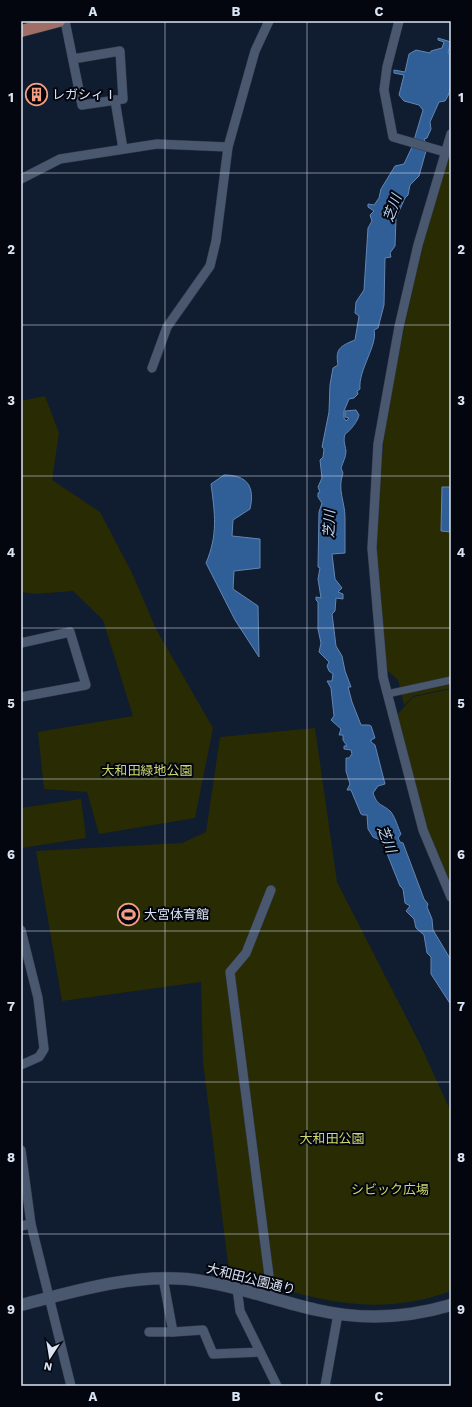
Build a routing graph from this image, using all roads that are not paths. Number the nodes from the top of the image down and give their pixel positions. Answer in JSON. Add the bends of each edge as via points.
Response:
{"nodes":[{"id":1,"x":59,"y":21,"type":"edge"},
{"id":2,"x":65,"y":21,"type":"edge"},
{"id":3,"x":269,"y":21,"type":"edge"},
{"id":4,"x":399,"y":21,"type":"edge"},
{"id":5,"x":21,"y":31,"type":"edge"},
{"id":6,"x":73,"y":59,"type":"junction"},
{"id":7,"x":115,"y":100,"type":"junction"},
{"id":8,"x":451,"y":134,"type":"edge"},
{"id":9,"x":228,"y":147,"type":"junction"},
{"id":10,"x":123,"y":149,"type":"junction"},
{"id":11,"x":445,"y":152,"type":"junction"},
{"id":12,"x":21,"y":179,"type":"edge"},
{"id":13,"x":152,"y":368,"type":"dead end"},
{"id":14,"x":21,"y":643,"type":"edge"},
{"id":15,"x":451,"y":680,"type":"edge"},
{"id":16,"x":387,"y":694,"type":"junction"},
{"id":17,"x":21,"y":697,"type":"edge"},
{"id":18,"x":271,"y":890,"type":"dead end"},
{"id":19,"x":451,"y":897,"type":"edge"},
{"id":20,"x":21,"y":930,"type":"edge"},
{"id":21,"x":21,"y":1065,"type":"edge"},
{"id":22,"x":21,"y":1150,"type":"edge"},
{"id":23,"x":31,"y":1224,"type":"junction"},
{"id":24,"x":21,"y":1226,"type":"edge"},
{"id":25,"x":163,"y":1278,"type":"junction"},
{"id":26,"x":237,"y":1288,"type":"junction"},
{"id":27,"x":49,"y":1298,"type":"junction"},
{"id":28,"x":272,"y":1299,"type":"junction"},
{"id":29,"x":21,"y":1304,"type":"edge"},
{"id":30,"x":451,"y":1305,"type":"edge"},
{"id":31,"x":338,"y":1314,"type":"junction"},
{"id":32,"x":149,"y":1332,"type":"dead end"},
{"id":33,"x":173,"y":1332,"type":"junction"},
{"id":34,"x":259,"y":1352,"type":"junction"},
{"id":35,"x":71,"y":1386,"type":"edge"},
{"id":36,"x":277,"y":1386,"type":"edge"},
{"id":37,"x":325,"y":1386,"type":"edge"}],
"edges":[{"from":1,"to":5,"type":"main road"},
{"from":2,"to":6,"type":"street"},
{"from":3,"to":9,"type":"street","via":[[255,51]]},
{"from":4,"to":11,"type":"street","via":[[384,90],[393,137]]},
{"from":6,"to":7,"type":"street","via":[[82,105]]},
{"from":6,"to":7,"type":"street","via":[[120,51],[123,99]]},
{"from":7,"to":10,"type":"street"},
{"from":8,"to":11,"type":"street"},
{"from":9,"to":10,"type":"street","via":[[157,144]]},
{"from":9,"to":13,"type":"street","via":[[216,241],[210,266],[167,327]]},
{"from":10,"to":12,"type":"street","via":[[60,159]]},
{"from":11,"to":16,"type":"street","via":[[418,246],[399,327],[378,444],[372,548],[383,677]]},
{"from":14,"to":17,"type":"street","via":[[70,632],[86,685]]},
{"from":15,"to":16,"type":"street"},
{"from":16,"to":19,"type":"street","via":[[423,830]]},
{"from":18,"to":28,"type":"street","via":[[246,953],[230,972]]},
{"from":20,"to":21,"type":"street","via":[[38,998],[44,1049],[39,1058]]},
{"from":22,"to":23,"type":"street"},
{"from":23,"to":24,"type":"street"},
{"from":23,"to":27,"type":"street"},
{"from":25,"to":26,"type":"street","name":"大和田公園通り","via":[[211,1282]]},
{"from":25,"to":27,"type":"street","name":"大和田公園通り","via":[[119,1282]]},
{"from":25,"to":33,"type":"street"},
{"from":26,"to":28,"type":"street","name":"大和田公園通り"},
{"from":26,"to":34,"type":"street","via":[[240,1311]]},
{"from":27,"to":29,"type":"street","name":"大和田公園通り"},
{"from":27,"to":35,"type":"street"},
{"from":28,"to":31,"type":"street","name":"大和田公園通り"},
{"from":30,"to":31,"type":"street","name":"大和田公園通り","via":[[417,1314],[393,1316]]},
{"from":31,"to":37,"type":"street"},
{"from":32,"to":33,"type":"street"},
{"from":33,"to":34,"type":"street","via":[[203,1330],[213,1354]]},
{"from":34,"to":36,"type":"street"}]}
